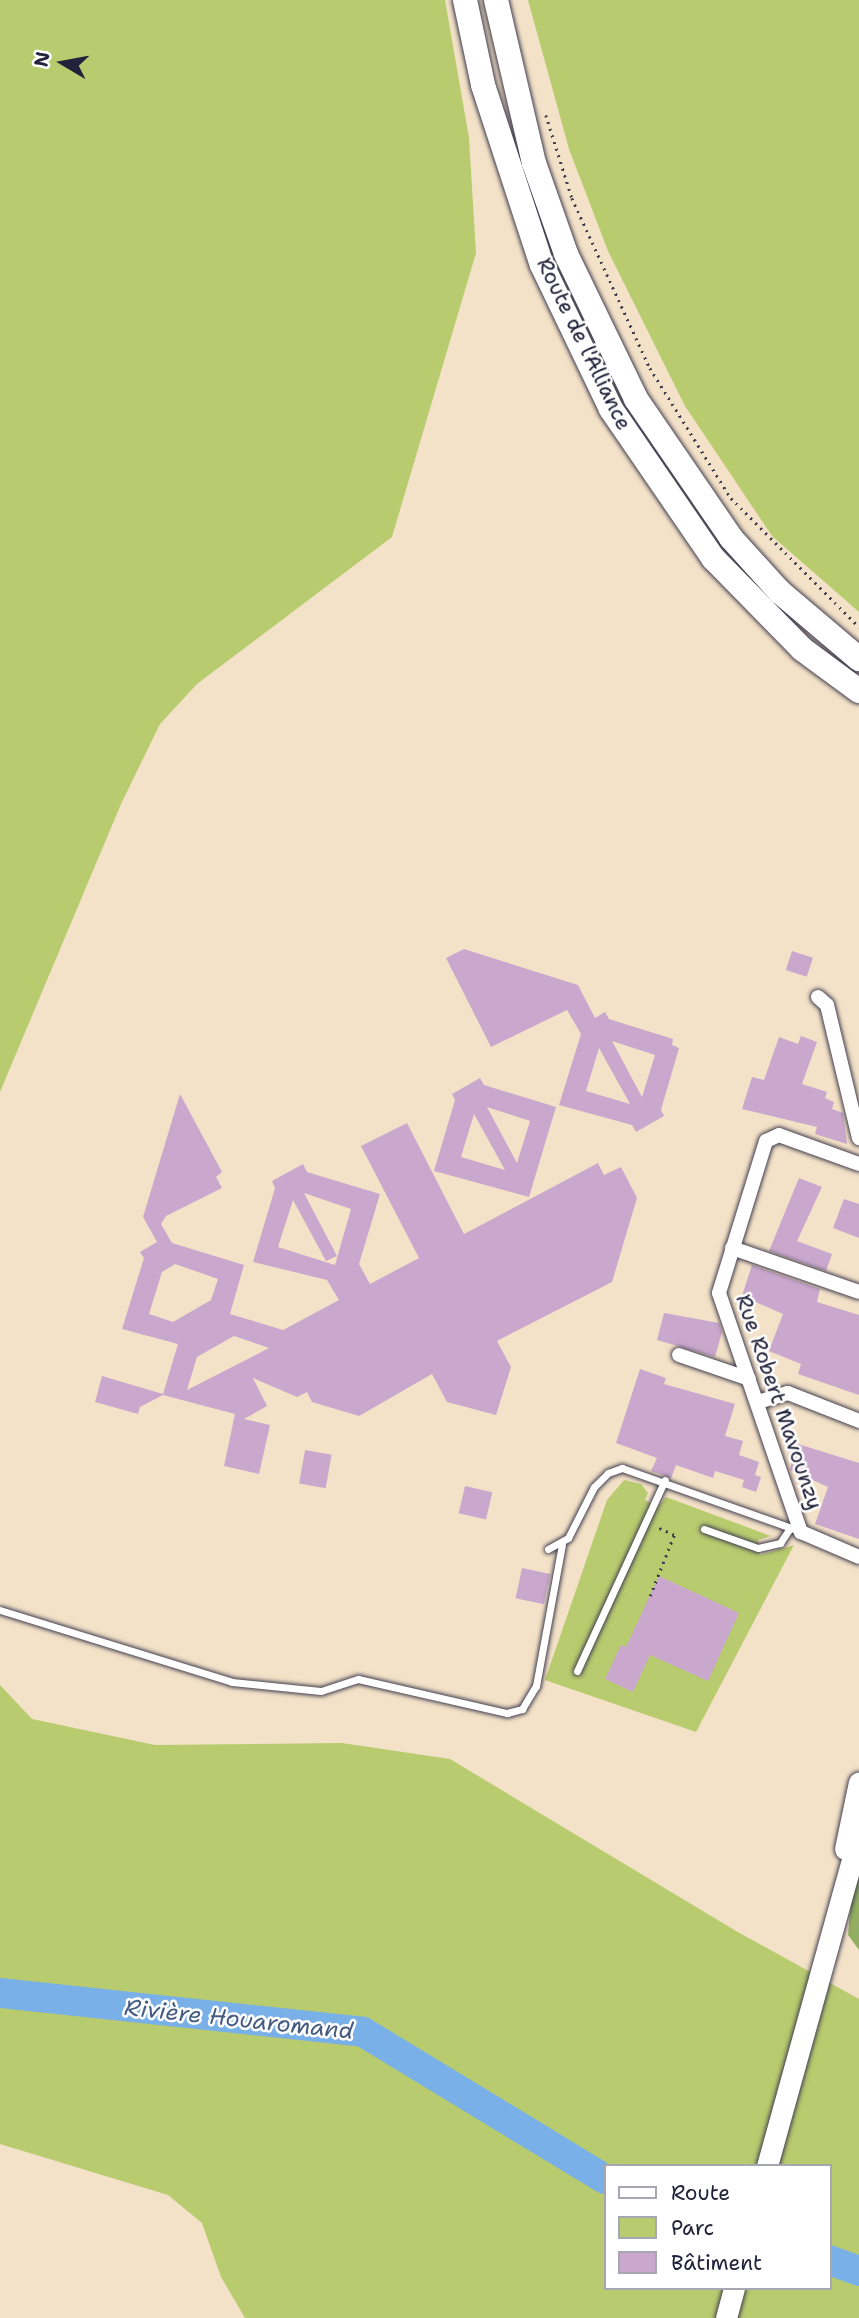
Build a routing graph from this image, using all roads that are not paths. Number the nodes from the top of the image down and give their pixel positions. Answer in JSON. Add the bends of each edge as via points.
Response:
{"nodes":[{"id":1,"x":465,"y":0,"type":"edge"},
{"id":2,"x":496,"y":0,"type":"edge"},
{"id":3,"x":859,"y":659,"type":"edge"},
{"id":4,"x":859,"y":691,"type":"edge"},
{"id":5,"x":818,"y":998,"type":"dead end"},
{"id":6,"x":859,"y":1138,"type":"edge"},
{"id":7,"x":859,"y":1164,"type":"edge"},
{"id":8,"x":732,"y":1248,"type":"junction"},
{"id":9,"x":859,"y":1292,"type":"edge"},
{"id":10,"x":679,"y":1354,"type":"dead end"},
{"id":11,"x":749,"y":1380,"type":"junction"},
{"id":12,"x":758,"y":1402,"type":"junction"},
{"id":13,"x":859,"y":1422,"type":"edge"},
{"id":14,"x":665,"y":1480,"type":"junction"},
{"id":15,"x":704,"y":1529,"type":"dead end"},
{"id":16,"x":796,"y":1530,"type":"junction"},
{"id":17,"x":562,"y":1544,"type":"junction"},
{"id":18,"x":548,"y":1549,"type":"dead end"},
{"id":19,"x":859,"y":1556,"type":"edge"},
{"id":20,"x":0,"y":1610,"type":"edge"},
{"id":21,"x":577,"y":1671,"type":"dead end"},
{"id":22,"x":859,"y":1782,"type":"edge"},
{"id":23,"x":859,"y":1835,"type":"edge"},
{"id":24,"x":841,"y":1890,"type":"junction"},
{"id":25,"x":768,"y":2164,"type":"edge"},
{"id":26,"x":733,"y":2290,"type":"edge"},
{"id":27,"x":726,"y":2318,"type":"edge"}],
"edges":[{"from":1,"to":4,"type":"highway","name":"Route de l'Alliance","via":[[483,85],[542,265],[611,410],[713,558],[802,649]]},
{"from":2,"to":3,"type":"highway","name":"Route de l'Alliance","via":[[534,163],[566,254],[636,399],[731,538],[780,592]]},
{"from":5,"to":6,"type":"street","via":[[827,1005]]},
{"from":7,"to":8,"type":"street","name":"Rue Robert Mavounzy","via":[[773,1134],[766,1141]]},
{"from":8,"to":9,"type":"street"},
{"from":8,"to":11,"type":"street","name":"Rue Robert Mavounzy","via":[[719,1293]]},
{"from":10,"to":11,"type":"street"},
{"from":11,"to":12,"type":"street","name":"Rue Robert Mavounzy"},
{"from":12,"to":13,"type":"street","via":[[788,1393]]},
{"from":12,"to":16,"type":"street","name":"Rue Robert Mavounzy"},
{"from":14,"to":16,"type":"lane"},
{"from":14,"to":17,"type":"lane","via":[[622,1468],[608,1473],[594,1487]]},
{"from":14,"to":21,"type":"lane"},
{"from":15,"to":16,"type":"lane","via":[[758,1548],[780,1543]]},
{"from":16,"to":19,"type":"street"},
{"from":17,"to":18,"type":"lane"},
{"from":17,"to":20,"type":"lane","via":[[536,1686],[522,1709],[507,1713],[358,1679],[321,1691],[232,1682]]},
{"from":22,"to":24,"type":"main road"},
{"from":23,"to":24,"type":"main road"},
{"from":24,"to":25,"type":"main road"},
{"from":26,"to":27,"type":"main road"}]}
